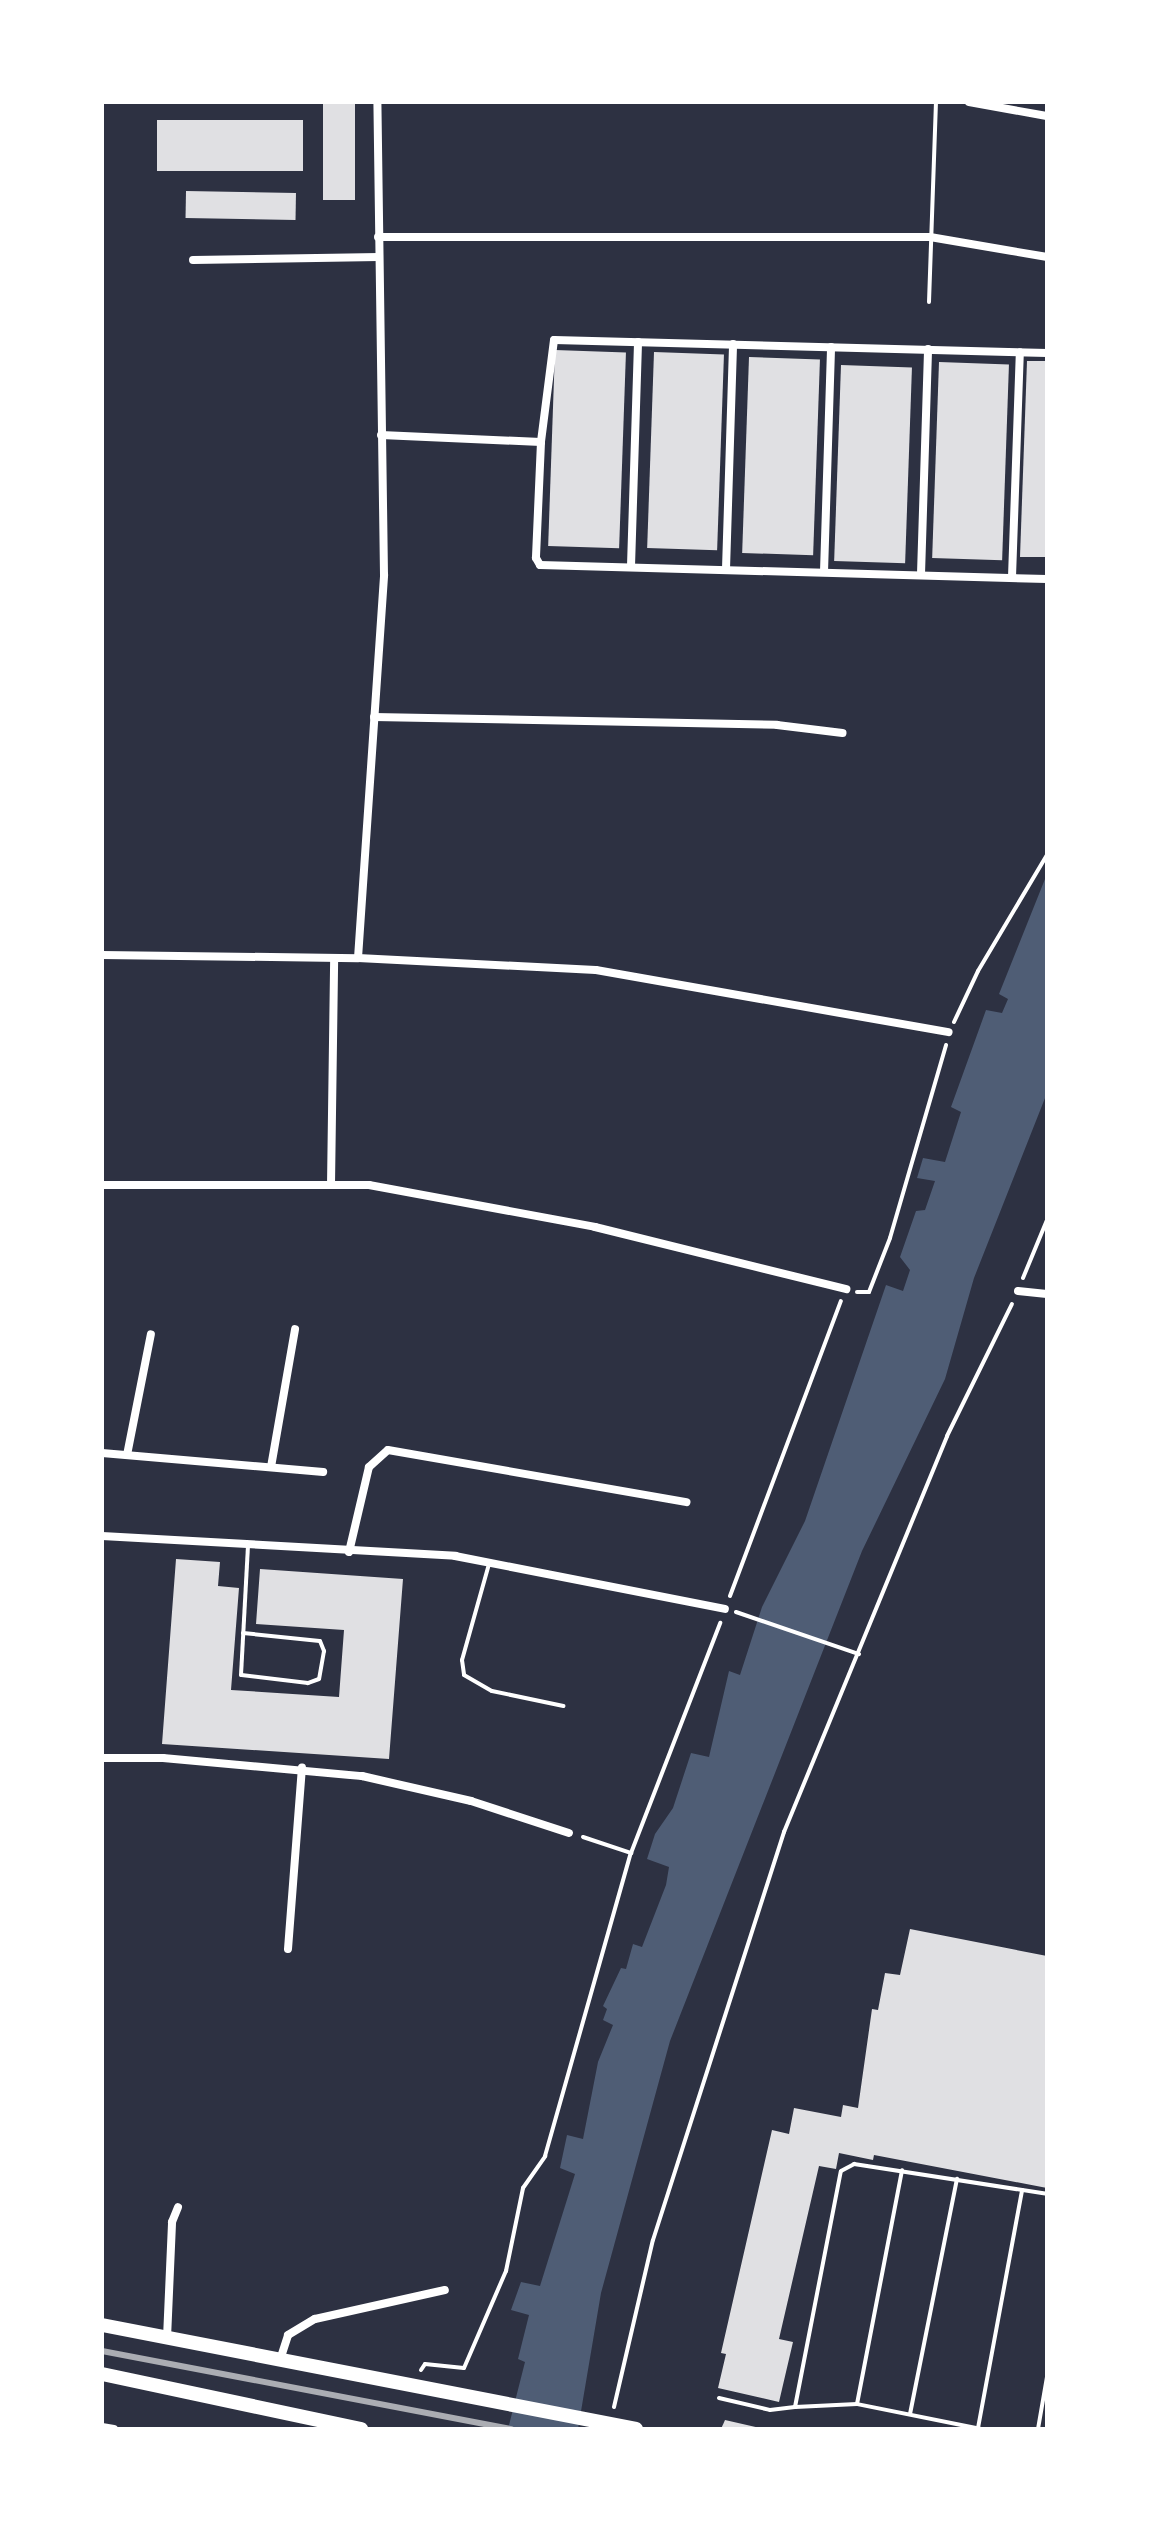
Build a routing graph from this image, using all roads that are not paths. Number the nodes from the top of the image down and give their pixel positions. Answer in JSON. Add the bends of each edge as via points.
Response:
{"nodes":[{"id":1,"x":377,"y":102,"type":"edge"},
{"id":2,"x":936,"y":102,"type":"edge"},
{"id":3,"x":969,"y":102,"type":"edge"},
{"id":4,"x":1047,"y":116,"type":"edge"},
{"id":5,"x":378,"y":237,"type":"junction"},
{"id":6,"x":930,"y":237,"type":"junction"},
{"id":7,"x":379,"y":257,"type":"junction"},
{"id":8,"x":1047,"y":257,"type":"edge"},
{"id":9,"x":193,"y":260,"type":"dead end"},
{"id":10,"x":929,"y":302,"type":"dead end"},
{"id":11,"x":638,"y":342,"type":"junction"},
{"id":12,"x":733,"y":344,"type":"junction"},
{"id":13,"x":831,"y":347,"type":"junction"},
{"id":14,"x":928,"y":349,"type":"junction"},
{"id":15,"x":1020,"y":352,"type":"junction"},
{"id":16,"x":1047,"y":353,"type":"edge"},
{"id":17,"x":381,"y":435,"type":"junction"},
{"id":18,"x":541,"y":442,"type":"junction"},
{"id":19,"x":631,"y":566,"type":"junction"},
{"id":20,"x":726,"y":569,"type":"junction"},
{"id":21,"x":824,"y":572,"type":"junction"},
{"id":22,"x":921,"y":574,"type":"junction"},
{"id":23,"x":1012,"y":577,"type":"junction"},
{"id":24,"x":1047,"y":579,"type":"edge"},
{"id":25,"x":374,"y":717,"type":"junction"},
{"id":26,"x":843,"y":733,"type":"dead end"},
{"id":27,"x":102,"y":955,"type":"edge"},
{"id":28,"x":334,"y":958,"type":"junction"},
{"id":29,"x":358,"y":958,"type":"junction"},
{"id":30,"x":949,"y":1032,"type":"road end"},
{"id":31,"x":102,"y":1185,"type":"edge"},
{"id":32,"x":331,"y":1185,"type":"junction"},
{"id":33,"x":846,"y":1289,"type":"road end"},
{"id":34,"x":1018,"y":1291,"type":"road end"},
{"id":35,"x":1047,"y":1294,"type":"edge"},
{"id":36,"x":295,"y":1329,"type":"dead end"},
{"id":37,"x":151,"y":1334,"type":"dead end"},
{"id":38,"x":102,"y":1453,"type":"edge"},
{"id":39,"x":127,"y":1455,"type":"junction"},
{"id":40,"x":271,"y":1467,"type":"junction"},
{"id":41,"x":323,"y":1472,"type":"dead end"},
{"id":42,"x":686,"y":1502,"type":"dead end"},
{"id":43,"x":102,"y":1536,"type":"edge"},
{"id":44,"x":248,"y":1545,"type":"junction"},
{"id":45,"x":349,"y":1552,"type":"junction"},
{"id":46,"x":490,"y":1562,"type":"junction"},
{"id":47,"x":725,"y":1609,"type":"road end"},
{"id":48,"x":243,"y":1633,"type":"junction"},
{"id":49,"x":563,"y":1706,"type":"dead end"},
{"id":50,"x":102,"y":1758,"type":"edge"},
{"id":51,"x":302,"y":1768,"type":"junction"},
{"id":52,"x":569,"y":1833,"type":"road end"},
{"id":53,"x":288,"y":1949,"type":"dead end"},
{"id":54,"x":902,"y":2170,"type":"junction"},
{"id":55,"x":957,"y":2179,"type":"junction"},
{"id":56,"x":1022,"y":2190,"type":"junction"},
{"id":57,"x":1047,"y":2194,"type":"edge"},
{"id":58,"x":178,"y":2207,"type":"dead end"},
{"id":59,"x":445,"y":2290,"type":"dead end"},
{"id":60,"x":102,"y":2325,"type":"edge"},
{"id":61,"x":167,"y":2338,"type":"junction"},
{"id":62,"x":280,"y":2360,"type":"junction"},
{"id":63,"x":102,"y":2374,"type":"edge"},
{"id":64,"x":1047,"y":2377,"type":"edge"},
{"id":65,"x":719,"y":2398,"type":"dead end"},
{"id":66,"x":857,"y":2404,"type":"junction"},
{"id":67,"x":795,"y":2407,"type":"junction"},
{"id":68,"x":910,"y":2414,"type":"junction"},
{"id":69,"x":102,"y":2427,"type":"edge"},
{"id":70,"x":114,"y":2429,"type":"edge"},
{"id":71,"x":361,"y":2429,"type":"edge"},
{"id":72,"x":636,"y":2429,"type":"edge"},
{"id":73,"x":979,"y":2429,"type":"edge"},
{"id":74,"x":1038,"y":2429,"type":"edge"}],
"edges":[{"from":1,"to":5,"type":"street"},
{"from":2,"to":6,"type":"lane"},
{"from":3,"to":4,"type":"street"},
{"from":5,"to":6,"type":"street"},
{"from":5,"to":7,"type":"street"},
{"from":6,"to":8,"type":"street"},
{"from":6,"to":10,"type":"lane"},
{"from":7,"to":9,"type":"street"},
{"from":7,"to":17,"type":"street"},
{"from":11,"to":12,"type":"street"},
{"from":11,"to":18,"type":"street","via":[[551,341]]},
{"from":11,"to":19,"type":"street"},
{"from":12,"to":13,"type":"street"},
{"from":12,"to":20,"type":"street"},
{"from":13,"to":14,"type":"street"},
{"from":13,"to":21,"type":"street"},
{"from":14,"to":15,"type":"street"},
{"from":14,"to":22,"type":"street"},
{"from":15,"to":16,"type":"street"},
{"from":15,"to":23,"type":"street"},
{"from":17,"to":18,"type":"street"},
{"from":17,"to":25,"type":"street","via":[[384,575]]},
{"from":18,"to":19,"type":"street","via":[[537,564]]},
{"from":19,"to":20,"type":"street"},
{"from":20,"to":21,"type":"street"},
{"from":21,"to":22,"type":"street"},
{"from":22,"to":23,"type":"street"},
{"from":23,"to":24,"type":"street"},
{"from":25,"to":26,"type":"street","via":[[777,725]]},
{"from":25,"to":29,"type":"street"},
{"from":27,"to":28,"type":"street"},
{"from":28,"to":29,"type":"street"},
{"from":28,"to":32,"type":"street"},
{"from":29,"to":30,"type":"street","via":[[596,970]]},
{"from":31,"to":32,"type":"street"},
{"from":32,"to":33,"type":"street","via":[[369,1185],[506,1209]]},
{"from":34,"to":35,"type":"street"},
{"from":36,"to":40,"type":"street"},
{"from":37,"to":39,"type":"street"},
{"from":38,"to":39,"type":"street"},
{"from":39,"to":40,"type":"street"},
{"from":40,"to":41,"type":"street"},
{"from":42,"to":45,"type":"street","via":[[388,1450],[369,1467]]},
{"from":43,"to":44,"type":"street"},
{"from":44,"to":45,"type":"street"},
{"from":44,"to":48,"type":"lane"},
{"from":45,"to":46,"type":"street"},
{"from":46,"to":47,"type":"street"},
{"from":46,"to":49,"type":"lane","via":[[462,1660],[464,1675],[492,1691]]},
{"from":48,"to":48,"type":"lane","via":[[241,1675],[308,1683],[319,1679],[324,1651],[320,1641]]},
{"from":50,"to":51,"type":"street"},
{"from":51,"to":52,"type":"street","via":[[471,1801]]},
{"from":51,"to":53,"type":"street"},
{"from":54,"to":55,"type":"lane"},
{"from":54,"to":66,"type":"lane"},
{"from":54,"to":67,"type":"lane","via":[[854,2164],[841,2171]]},
{"from":55,"to":56,"type":"lane"},
{"from":55,"to":68,"type":"lane"},
{"from":56,"to":57,"type":"lane"},
{"from":56,"to":73,"type":"lane"},
{"from":58,"to":61,"type":"street","via":[[172,2222]]},
{"from":59,"to":62,"type":"street","via":[[315,2319],[288,2335]]},
{"from":60,"to":61,"type":"main road"},
{"from":61,"to":62,"type":"main road"},
{"from":62,"to":72,"type":"main road"},
{"from":63,"to":71,"type":"main road"},
{"from":64,"to":74,"type":"lane"},
{"from":65,"to":67,"type":"lane","via":[[770,2410]]},
{"from":66,"to":67,"type":"lane"},
{"from":66,"to":68,"type":"lane"},
{"from":68,"to":73,"type":"lane"},
{"from":69,"to":70,"type":"street"}]}
